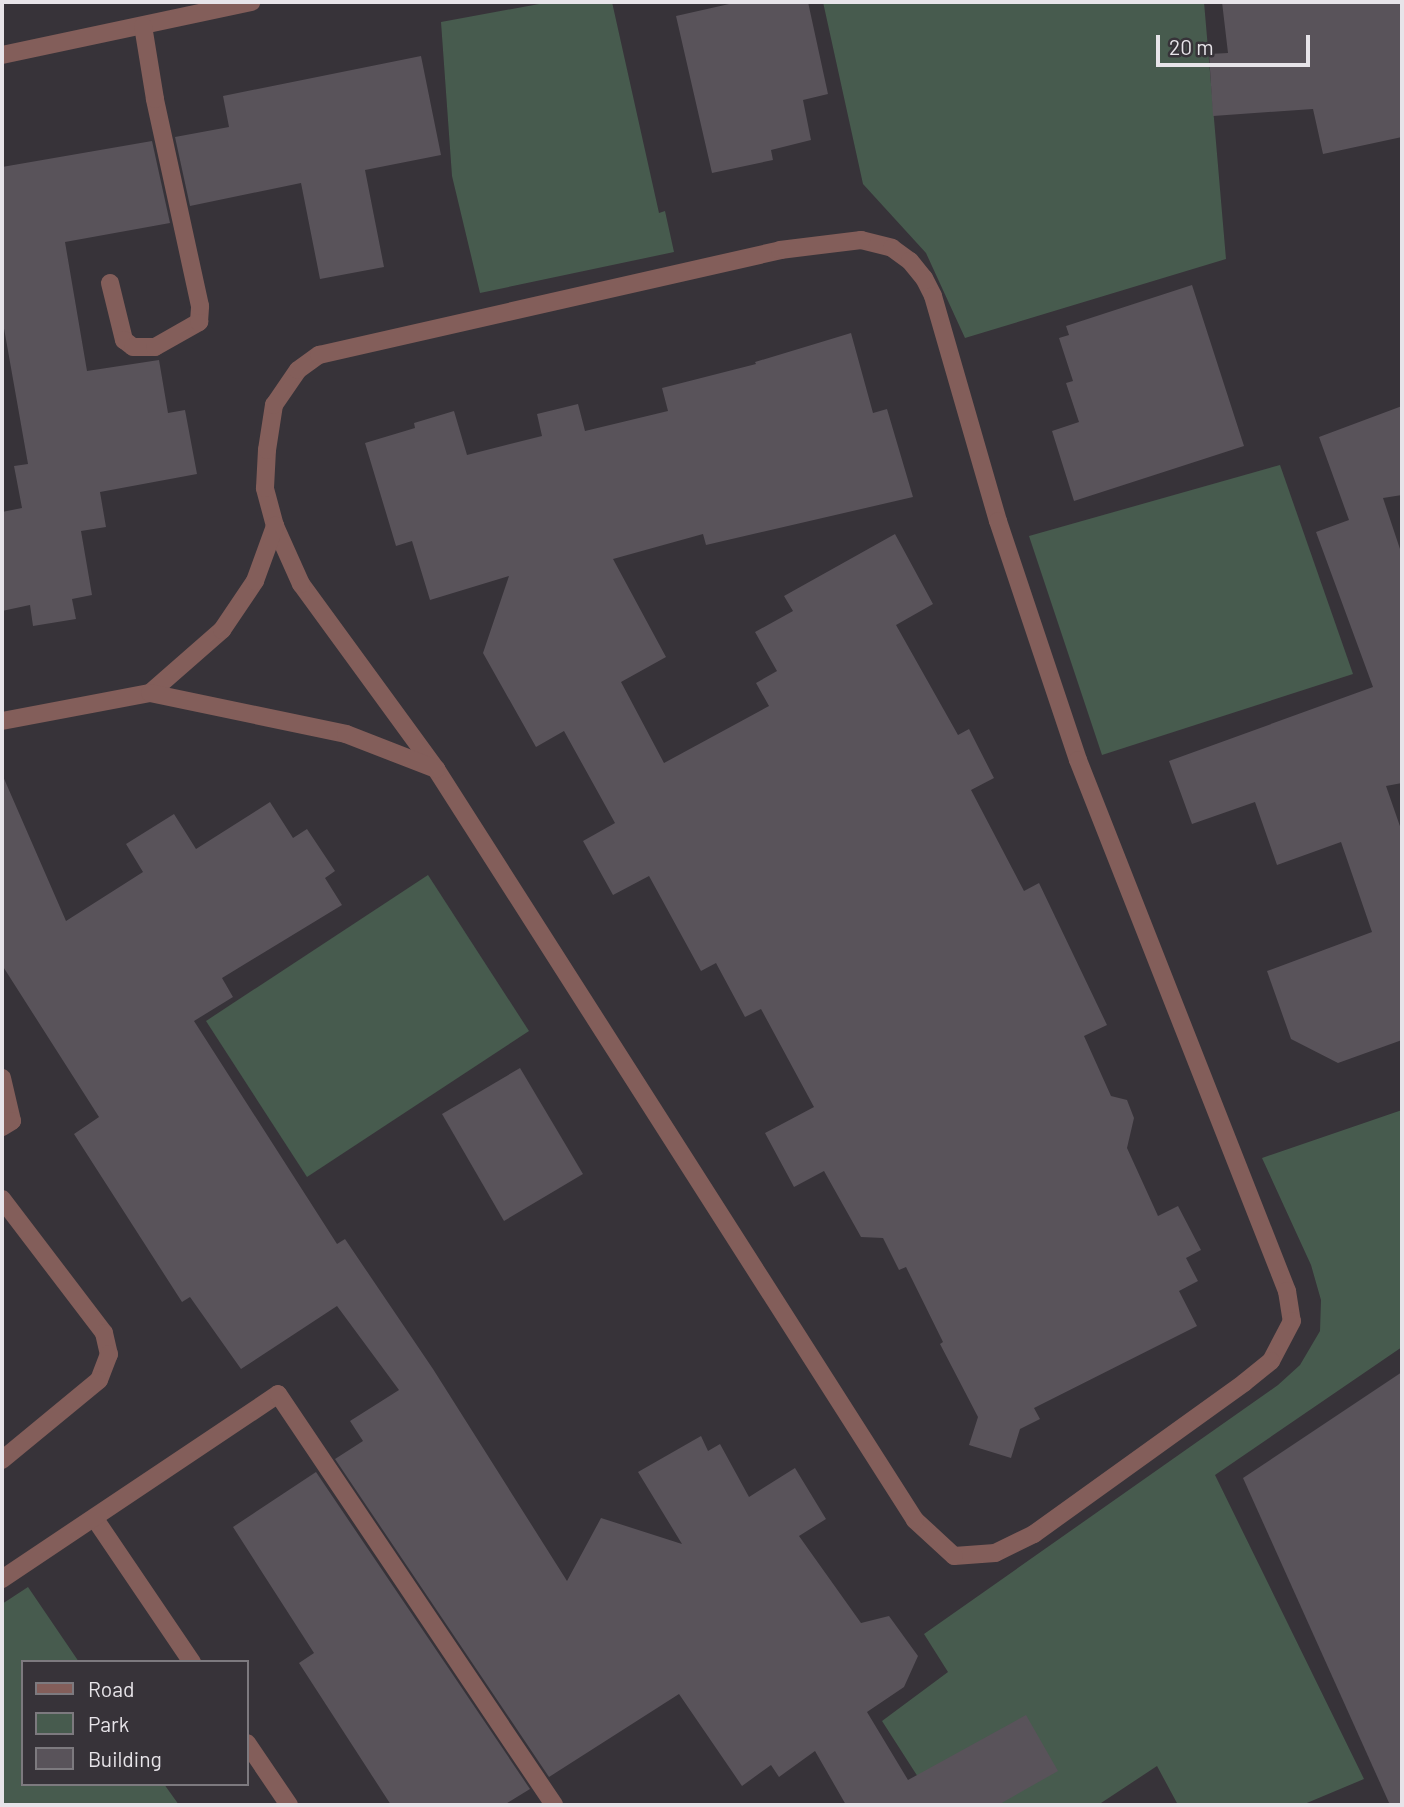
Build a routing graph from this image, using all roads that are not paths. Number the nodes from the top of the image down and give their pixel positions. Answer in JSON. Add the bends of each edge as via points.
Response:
{"nodes":[{"id":1,"x":251,"y":2,"type":"edge"},
{"id":2,"x":144,"y":26,"type":"junction"},
{"id":3,"x":2,"y":55,"type":"edge"},
{"id":4,"x":110,"y":283,"type":"dead end"},
{"id":5,"x":275,"y":526,"type":"junction"},
{"id":6,"x":150,"y":692,"type":"junction"},
{"id":7,"x":2,"y":720,"type":"edge"},
{"id":8,"x":436,"y":769,"type":"junction"},
{"id":9,"x":2,"y":1078,"type":"edge"},
{"id":10,"x":2,"y":1127,"type":"edge"},
{"id":11,"x":2,"y":1199,"type":"edge"},
{"id":12,"x":2,"y":1460,"type":"edge"},
{"id":13,"x":95,"y":1519,"type":"junction"},
{"id":14,"x":2,"y":1579,"type":"edge"},
{"id":15,"x":191,"y":1660,"type":"edge"},
{"id":16,"x":248,"y":1744,"type":"edge"},
{"id":17,"x":289,"y":1805,"type":"edge"},
{"id":18,"x":554,"y":1805,"type":"edge"}],
"edges":[{"from":1,"to":2,"type":"street"},
{"from":2,"to":3,"type":"street"},
{"from":2,"to":4,"type":"street","via":[[155,99],[200,306],[199,322],[155,347],[133,347],[124,340]]},
{"from":5,"to":6,"type":"street","via":[[255,581],[222,630]]},
{"from":5,"to":8,"type":"street","via":[[301,584]]},
{"from":5,"to":8,"type":"street","via":[[265,488],[274,405],[298,370],[319,355],[780,250],[861,240],[892,248],[910,261],[933,296],[999,522],[1078,760],[1287,1291],[1292,1321],[1271,1362],[1034,1534],[995,1553],[954,1556],[915,1520]]},
{"from":6,"to":7,"type":"street"},
{"from":6,"to":8,"type":"street","via":[[346,734]]},
{"from":9,"to":10,"type":"street","via":[[12,1121]]},
{"from":11,"to":12,"type":"street","via":[[104,1332],[109,1354],[99,1380]]},
{"from":13,"to":14,"type":"street"},
{"from":13,"to":15,"type":"street"},
{"from":13,"to":18,"type":"street","via":[[278,1394]]},
{"from":16,"to":17,"type":"street"}]}
